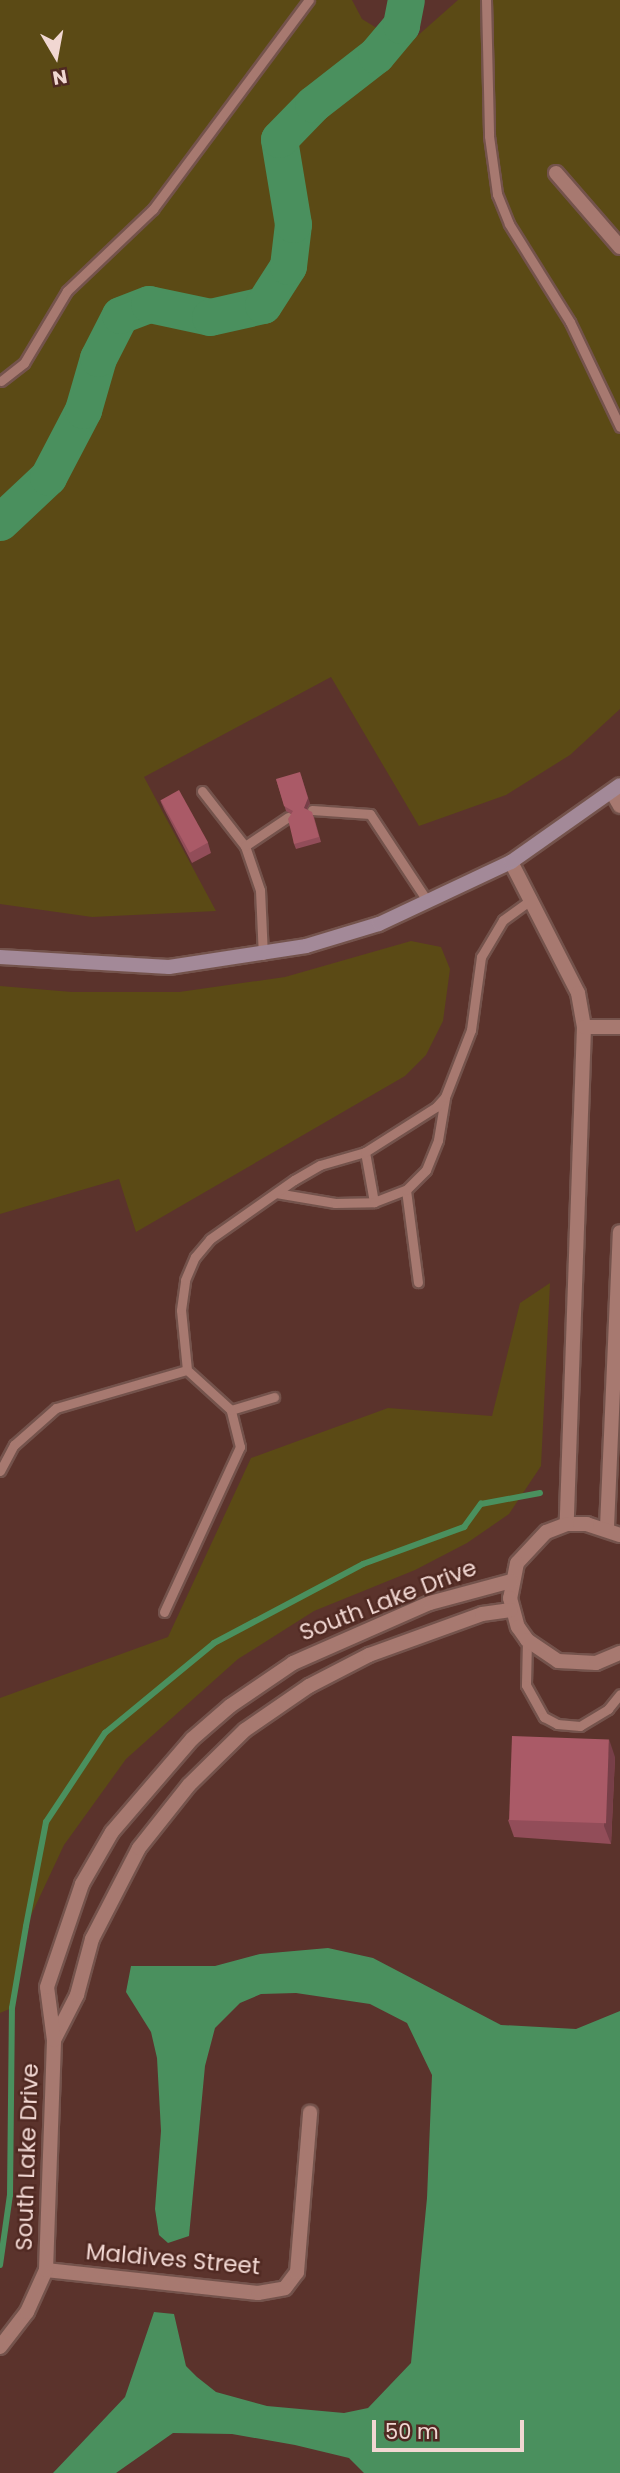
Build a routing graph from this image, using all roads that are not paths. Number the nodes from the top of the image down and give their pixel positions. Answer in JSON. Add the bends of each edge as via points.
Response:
{"nodes":[{"id":1,"x":309,"y":0,"type":"edge"},
{"id":2,"x":486,"y":0,"type":"edge"},
{"id":3,"x":556,"y":173,"type":"dead end"},
{"id":4,"x":618,"y":246,"type":"edge"},
{"id":5,"x":620,"y":261,"type":"edge"},
{"id":6,"x":1,"y":381,"type":"edge"},
{"id":7,"x":620,"y":426,"type":"edge"},
{"id":8,"x":616,"y":788,"type":"edge"},
{"id":9,"x":202,"y":791,"type":"dead end"},
{"id":10,"x":620,"y":806,"type":"edge"},
{"id":11,"x":312,"y":810,"type":"edge"},
{"id":12,"x":288,"y":817,"type":"edge"},
{"id":13,"x":245,"y":846,"type":"junction"},
{"id":14,"x":511,"y":862,"type":"junction"},
{"id":15,"x":531,"y":900,"type":"junction"},
{"id":16,"x":428,"y":902,"type":"junction"},
{"id":17,"x":263,"y":955,"type":"junction"},
{"id":18,"x":0,"y":957,"type":"edge"},
{"id":19,"x":584,"y":1027,"type":"junction"},
{"id":20,"x":620,"y":1027,"type":"edge"},
{"id":21,"x":445,"y":1097,"type":"junction"},
{"id":22,"x":365,"y":1152,"type":"junction"},
{"id":23,"x":406,"y":1190,"type":"junction"},
{"id":24,"x":276,"y":1193,"type":"junction"},
{"id":25,"x":374,"y":1202,"type":"junction"},
{"id":26,"x":620,"y":1232,"type":"edge"},
{"id":27,"x":418,"y":1282,"type":"dead end"},
{"id":28,"x":187,"y":1370,"type":"junction"},
{"id":29,"x":274,"y":1397,"type":"dead end"},
{"id":30,"x":230,"y":1410,"type":"junction"},
{"id":31,"x":0,"y":1471,"type":"edge"},
{"id":32,"x":567,"y":1524,"type":"junction"},
{"id":33,"x":607,"y":1527,"type":"junction"},
{"id":34,"x":620,"y":1535,"type":"edge"},
{"id":35,"x":511,"y":1581,"type":"junction"},
{"id":36,"x":511,"y":1610,"type":"junction"},
{"id":37,"x":164,"y":1612,"type":"dead end"},
{"id":38,"x":527,"y":1640,"type":"junction"},
{"id":39,"x":620,"y":1653,"type":"edge"},
{"id":40,"x":620,"y":1694,"type":"edge"},
{"id":41,"x":54,"y":2040,"type":"junction"},
{"id":42,"x":310,"y":2113,"type":"dead end"},
{"id":43,"x":46,"y":2270,"type":"junction"},
{"id":44,"x":0,"y":2347,"type":"edge"}],
"edges":[{"from":1,"to":6,"type":"lane","via":[[153,209],[67,292],[24,363]]},
{"from":2,"to":7,"type":"lane","via":[[489,136],[497,194],[509,224],[570,323]]},
{"from":3,"to":4,"type":"street"},
{"from":4,"to":5,"type":"street"},
{"from":8,"to":10,"type":"street"},
{"from":8,"to":14,"type":"main road"},
{"from":9,"to":13,"type":"lane"},
{"from":11,"to":16,"type":"lane","via":[[370,814]]},
{"from":12,"to":13,"type":"lane"},
{"from":13,"to":17,"type":"lane","via":[[260,890]]},
{"from":14,"to":15,"type":"street"},
{"from":14,"to":16,"type":"main road"},
{"from":15,"to":19,"type":"street","via":[[579,993]]},
{"from":15,"to":21,"type":"lane","via":[[503,920],[481,957],[471,1030]]},
{"from":16,"to":17,"type":"main road","via":[[379,924]]},
{"from":17,"to":18,"type":"main road","via":[[169,967]]},
{"from":19,"to":20,"type":"street"},
{"from":19,"to":32,"type":"street"},
{"from":21,"to":22,"type":"lane","via":[[403,1131]]},
{"from":21,"to":23,"type":"lane","via":[[438,1140],[426,1170]]},
{"from":22,"to":24,"type":"lane","via":[[320,1165]]},
{"from":22,"to":25,"type":"lane"},
{"from":23,"to":25,"type":"lane"},
{"from":23,"to":27,"type":"lane"},
{"from":24,"to":25,"type":"lane","via":[[335,1203]]},
{"from":24,"to":28,"type":"lane","via":[[210,1239],[195,1257],[181,1310]]},
{"from":26,"to":33,"type":"street"},
{"from":28,"to":30,"type":"lane"},
{"from":28,"to":31,"type":"lane","via":[[56,1408],[14,1445]]},
{"from":29,"to":30,"type":"lane"},
{"from":30,"to":37,"type":"lane","via":[[240,1447],[235,1464]]},
{"from":32,"to":33,"type":"street"},
{"from":32,"to":35,"type":"street","via":[[529,1545]]},
{"from":33,"to":34,"type":"street"},
{"from":35,"to":36,"type":"street"},
{"from":35,"to":41,"type":"street","name":"South Lake Drive","via":[[430,1603],[321,1648],[258,1685],[192,1739],[112,1832],[82,1884],[47,1987]]},
{"from":36,"to":38,"type":"street"},
{"from":36,"to":41,"type":"street","name":"South Lake Drive","via":[[482,1614],[369,1655],[309,1686],[245,1730],[189,1785],[139,1848],[97,1929],[77,1995]]},
{"from":38,"to":39,"type":"street","via":[[558,1661],[577,1665]]},
{"from":38,"to":40,"type":"lane","via":[[526,1685],[544,1717],[557,1724],[580,1726],[608,1709]]},
{"from":41,"to":43,"type":"street","name":"South Lake Drive"},
{"from":42,"to":43,"type":"street","name":"Maldives Street","via":[[297,2272],[285,2288],[258,2293]]},
{"from":43,"to":44,"type":"street","name":"South Lake Drive","via":[[27,2312]]}]}
